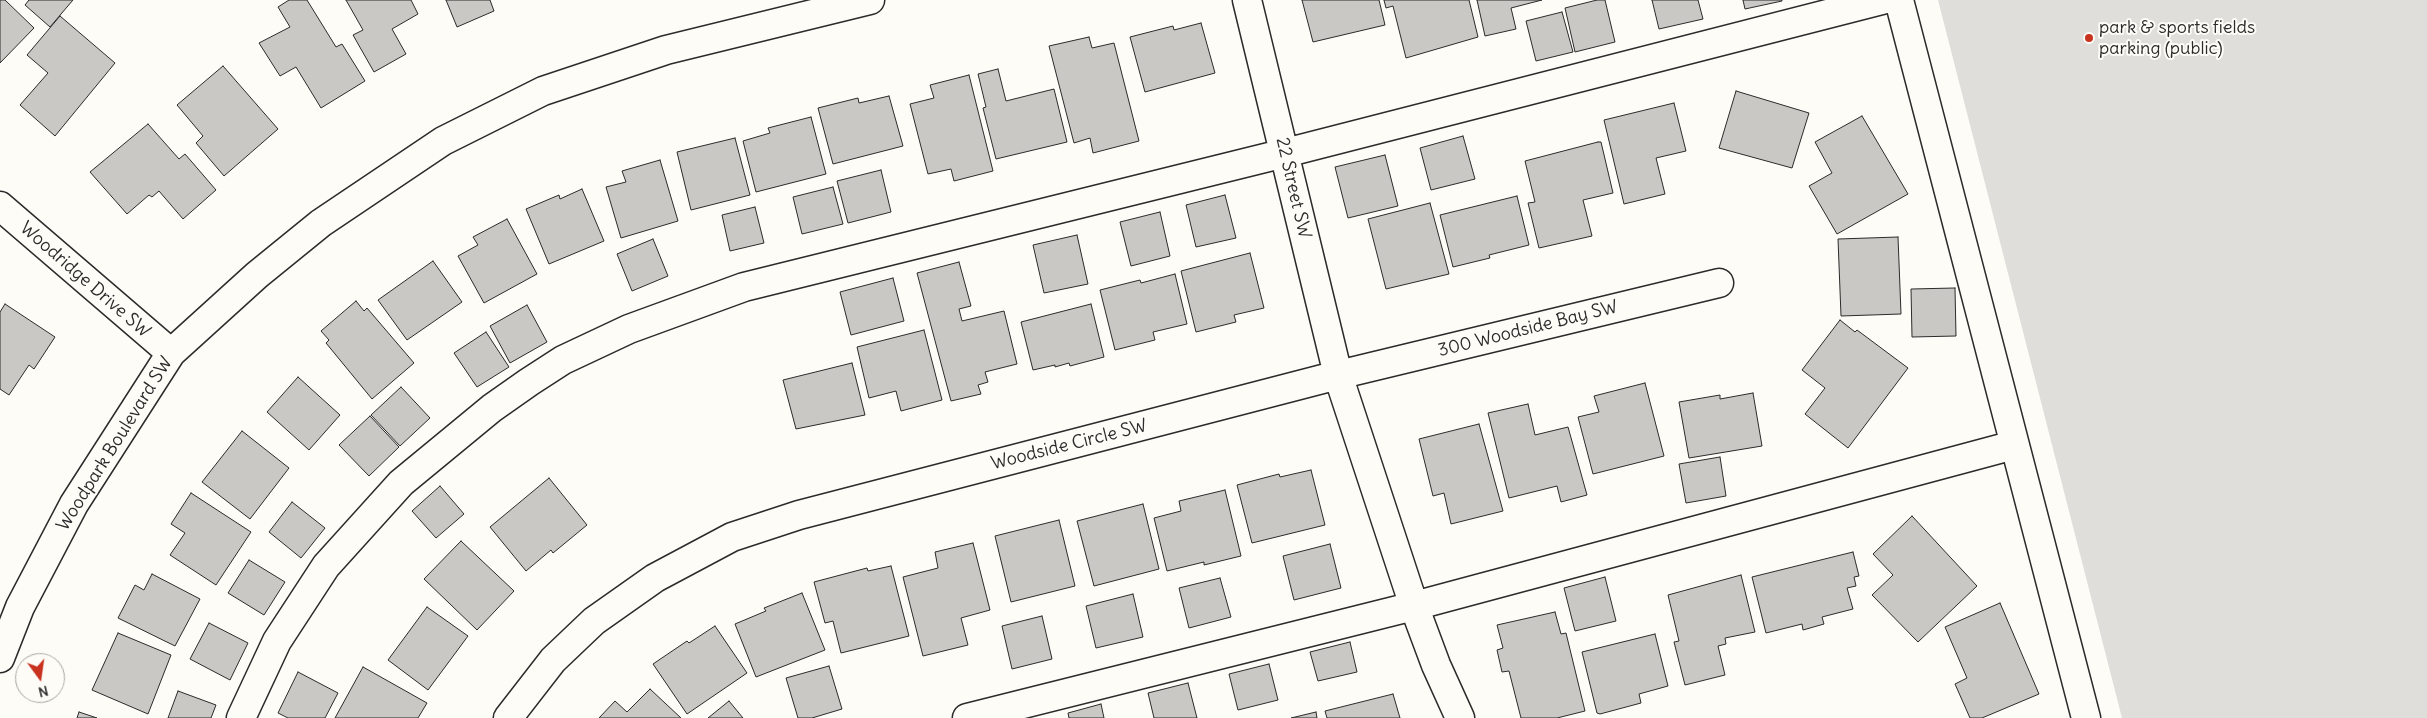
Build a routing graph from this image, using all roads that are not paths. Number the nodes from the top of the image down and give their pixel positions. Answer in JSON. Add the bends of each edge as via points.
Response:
{"nodes":[{"id":1,"x":870,"y":0,"type":"edge"},
{"id":2,"x":1247,"y":0,"type":"edge"},
{"id":3,"x":1882,"y":0,"type":"edge"},
{"id":4,"x":1899,"y":0,"type":"edge"},
{"id":5,"x":1285,"y":153,"type":"junction"},
{"id":6,"x":0,"y":206,"type":"edge"},
{"id":7,"x":1720,"y":282,"type":"dead end"},
{"id":8,"x":171,"y":353,"type":"junction"},
{"id":9,"x":1338,"y":375,"type":"junction"},
{"id":10,"x":2014,"y":445,"type":"junction"},
{"id":11,"x":1414,"y":606,"type":"junction"},
{"id":12,"x":0,"y":658,"type":"edge"},
{"id":13,"x":241,"y":718,"type":"edge"},
{"id":14,"x":508,"y":718,"type":"edge"},
{"id":15,"x":967,"y":718,"type":"edge"},
{"id":16,"x":1460,"y":718,"type":"edge"},
{"id":17,"x":2086,"y":718,"type":"edge"}],
"edges":[{"from":1,"to":8,"type":"street","name":"Woodpark Boulevard SW","via":[[666,50],[608,69],[544,91],[443,141],[321,223],[256,274]]},
{"from":2,"to":5,"type":"street","name":"22 Street SW"},
{"from":3,"to":5,"type":"street"},
{"from":4,"to":10,"type":"street"},
{"from":5,"to":9,"type":"street","name":"22 Street SW"},
{"from":5,"to":13,"type":"street","via":[[744,287],[629,329],[563,360],[492,408],[401,483],[326,566],[278,641]]},
{"from":6,"to":8,"type":"street","name":"Woodridge Drive SW"},
{"from":7,"to":9,"type":"street","name":"300 Woodside Bay SW"},
{"from":8,"to":12,"type":"street","name":"Woodpark Boulevard SW","via":[[74,504],[20,607]]},
{"from":9,"to":11,"type":"street"},
{"from":9,"to":14,"type":"street","name":"Woodside Circle SW","via":[[798,515],[732,537],[655,578],[594,621],[553,660]]},
{"from":10,"to":11,"type":"street"},
{"from":10,"to":17,"type":"street"},
{"from":11,"to":15,"type":"street"},
{"from":11,"to":16,"type":"street"}]}
